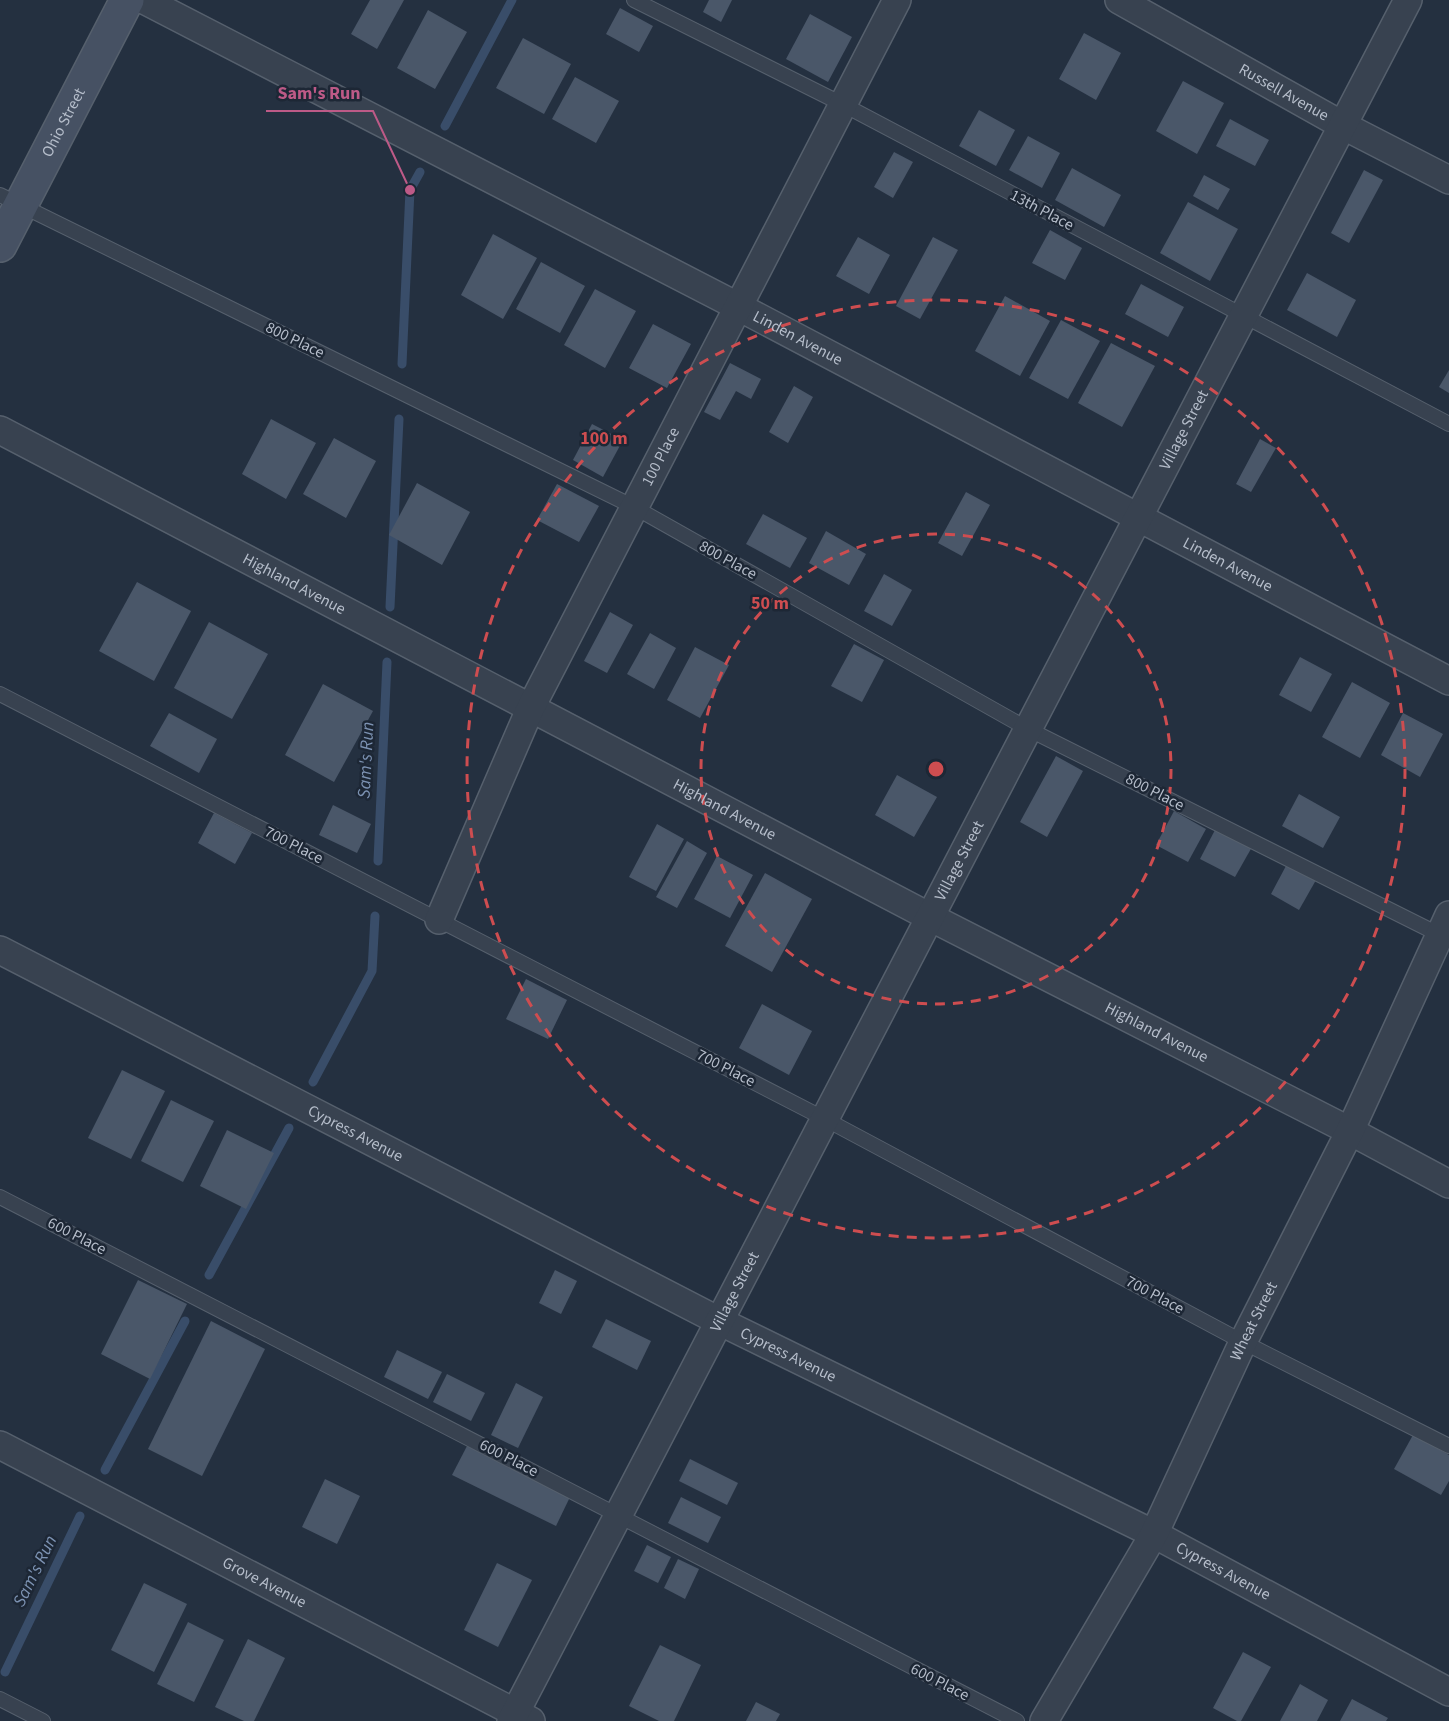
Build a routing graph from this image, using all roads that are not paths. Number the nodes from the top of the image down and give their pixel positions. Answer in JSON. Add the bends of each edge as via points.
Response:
{"nodes":[{"id":1,"x":127,"y":0,"type":"edge"},
{"id":2,"x":144,"y":0,"type":"edge"},
{"id":3,"x":634,"y":0,"type":"edge"},
{"id":4,"x":897,"y":0,"type":"edge"},
{"id":5,"x":1119,"y":0,"type":"edge"},
{"id":6,"x":1408,"y":0,"type":"edge"},
{"id":7,"x":844,"y":105,"type":"junction"},
{"id":8,"x":1342,"y":125,"type":"junction"},
{"id":9,"x":1449,"y":180,"type":"edge"},
{"id":10,"x":11,"y":200,"type":"edge"},
{"id":11,"x":0,"y":245,"type":"edge"},
{"id":12,"x":739,"y":307,"type":"junction"},
{"id":13,"x":1243,"y":316,"type":"junction"},
{"id":14,"x":1449,"y":423,"type":"edge"},
{"id":15,"x":0,"y":430,"type":"edge"},
{"id":16,"x":634,"y":507,"type":"junction"},
{"id":17,"x":1137,"y":519,"type":"junction"},
{"id":18,"x":1449,"y":681,"type":"edge"},
{"id":19,"x":0,"y":694,"type":"edge"},
{"id":20,"x":531,"y":707,"type":"junction"},
{"id":21,"x":1028,"y":729,"type":"junction"},
{"id":22,"x":930,"y":917,"type":"junction"},
{"id":23,"x":439,"y":920,"type":"junction"},
{"id":24,"x":1446,"y":929,"type":"edge"},
{"id":25,"x":0,"y":950,"type":"edge"},
{"id":26,"x":825,"y":1119,"type":"junction"},
{"id":27,"x":1350,"y":1131,"type":"junction"},
{"id":28,"x":1449,"y":1184,"type":"edge"},
{"id":29,"x":0,"y":1197,"type":"edge"},
{"id":30,"x":719,"y":1321,"type":"junction"},
{"id":31,"x":1243,"y":1342,"type":"junction"},
{"id":32,"x":0,"y":1445,"type":"edge"},
{"id":33,"x":1449,"y":1446,"type":"edge"},
{"id":34,"x":618,"y":1515,"type":"junction"},
{"id":35,"x":1154,"y":1534,"type":"junction"},
{"id":36,"x":1449,"y":1692,"type":"edge"},
{"id":37,"x":0,"y":1699,"type":"edge"},
{"id":38,"x":519,"y":1718,"type":"edge"},
{"id":39,"x":43,"y":1721,"type":"edge"},
{"id":40,"x":1017,"y":1721,"type":"edge"},
{"id":41,"x":1044,"y":1721,"type":"edge"}],
"edges":[{"from":1,"to":10,"type":"main road","name":"Ohio Street"},
{"from":2,"to":12,"type":"street","name":"Linden Avenue"},
{"from":3,"to":7,"type":"lane","name":"13th Place"},
{"from":4,"to":7,"type":"street","name":"100 Place"},
{"from":5,"to":8,"type":"street","name":"Russell Avenue"},
{"from":6,"to":8,"type":"street","name":"Village Street"},
{"from":7,"to":12,"type":"street","name":"100 Place"},
{"from":7,"to":13,"type":"lane","name":"13th Place"},
{"from":8,"to":9,"type":"street","name":"Russell Avenue"},
{"from":8,"to":13,"type":"street","name":"Village Street"},
{"from":10,"to":11,"type":"main road","name":"Ohio Street"},
{"from":10,"to":16,"type":"lane","name":"800 Place"},
{"from":12,"to":16,"type":"street","name":"100 Place"},
{"from":12,"to":17,"type":"street","name":"Linden Avenue"},
{"from":13,"to":14,"type":"lane","name":"13th Place"},
{"from":13,"to":17,"type":"street","name":"Village Street"},
{"from":15,"to":20,"type":"street","name":"Highland Avenue"},
{"from":16,"to":20,"type":"street","name":"100 Place"},
{"from":16,"to":21,"type":"lane","name":"800 Place"},
{"from":17,"to":18,"type":"street","name":"Linden Avenue"},
{"from":17,"to":21,"type":"street","name":"Village Street"},
{"from":19,"to":23,"type":"lane","name":"700 Place"},
{"from":20,"to":22,"type":"street","name":"Highland Avenue"},
{"from":20,"to":23,"type":"street","name":"100 Place"},
{"from":21,"to":22,"type":"street","name":"Village Street"},
{"from":21,"to":24,"type":"lane","name":"800 Place"},
{"from":22,"to":26,"type":"street","name":"Village Street"},
{"from":22,"to":27,"type":"street","name":"Highland Avenue"},
{"from":23,"to":26,"type":"lane","name":"700 Place"},
{"from":24,"to":27,"type":"street","name":"Wheat Street"},
{"from":25,"to":30,"type":"street","name":"Cypress Avenue"},
{"from":26,"to":30,"type":"street","name":"Village Street"},
{"from":26,"to":31,"type":"lane","name":"700 Place"},
{"from":27,"to":28,"type":"street","name":"Highland Avenue"},
{"from":27,"to":31,"type":"street","name":"Wheat Street"},
{"from":29,"to":34,"type":"lane","name":"600 Place"},
{"from":30,"to":34,"type":"street","name":"Village Street"},
{"from":30,"to":35,"type":"street","name":"Cypress Avenue"},
{"from":31,"to":33,"type":"lane","name":"700 Place"},
{"from":31,"to":35,"type":"street","name":"Wheat Street"},
{"from":32,"to":38,"type":"street","name":"Grove Avenue"},
{"from":34,"to":38,"type":"street","name":"Village Street"},
{"from":34,"to":40,"type":"lane","name":"600 Place"},
{"from":35,"to":36,"type":"street","name":"Cypress Avenue"},
{"from":35,"to":41,"type":"street","name":"Wheat Street"},
{"from":37,"to":39,"type":"lane"}]}
